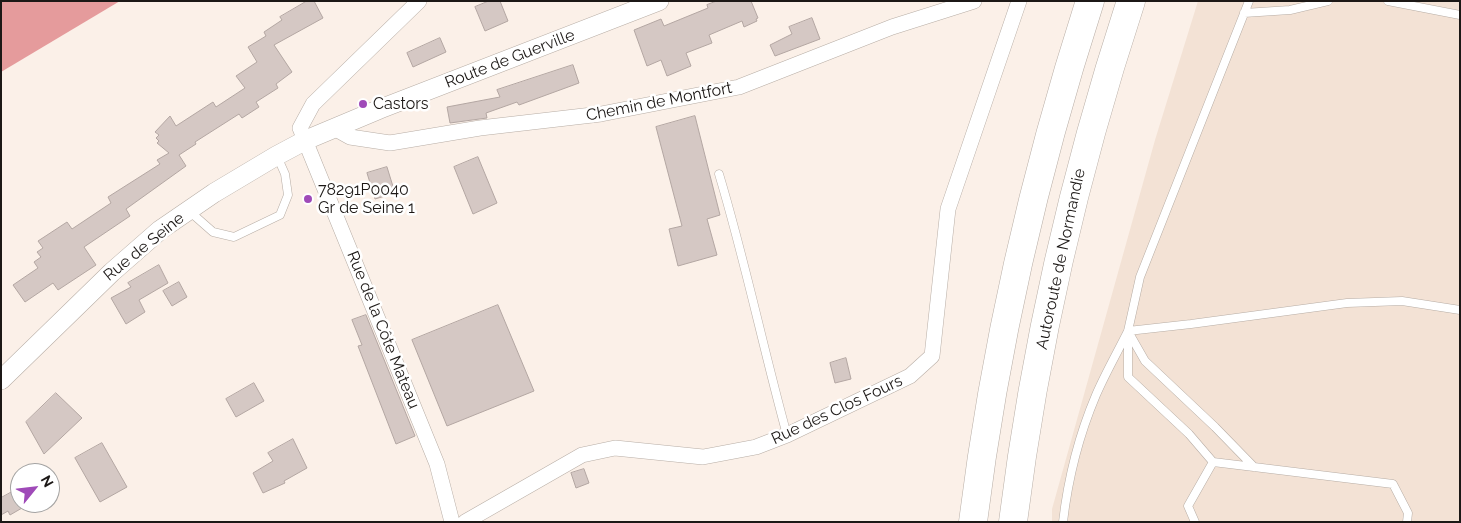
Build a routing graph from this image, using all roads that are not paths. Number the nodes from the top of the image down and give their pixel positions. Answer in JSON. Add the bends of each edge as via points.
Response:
{"nodes":[{"id":1,"x":419,"y":1,"type":"edge"},
{"id":2,"x":659,"y":1,"type":"edge"},
{"id":3,"x":974,"y":1,"type":"edge"},
{"id":4,"x":1019,"y":1,"type":"edge"},
{"id":5,"x":1090,"y":1,"type":"edge"},
{"id":6,"x":1131,"y":1,"type":"edge"},
{"id":7,"x":1249,"y":1,"type":"edge"},
{"id":8,"x":1328,"y":1,"type":"edge"},
{"id":9,"x":1388,"y":1,"type":"edge"},
{"id":10,"x":1244,"y":13,"type":"junction"},
{"id":11,"x":1460,"y":15,"type":"edge"},
{"id":12,"x":334,"y":128,"type":"junction"},
{"id":13,"x":306,"y":140,"type":"junction"},
{"id":14,"x":276,"y":156,"type":"junction"},
{"id":15,"x":720,"y":174,"type":"dead end"},
{"id":16,"x":188,"y":210,"type":"junction"},
{"id":17,"x":1460,"y":310,"type":"edge"},
{"id":18,"x":1128,"y":331,"type":"junction"},
{"id":19,"x":1,"y":380,"type":"edge"},
{"id":20,"x":787,"y":435,"type":"junction"},
{"id":21,"x":1213,"y":462,"type":"junction"},
{"id":22,"x":1254,"y":467,"type":"junction"},
{"id":23,"x":452,"y":522,"type":"edge"},
{"id":24,"x":465,"y":522,"type":"edge"},
{"id":25,"x":973,"y":522,"type":"edge"},
{"id":26,"x":1012,"y":522,"type":"edge"},
{"id":27,"x":1063,"y":522,"type":"edge"},
{"id":28,"x":1195,"y":522,"type":"edge"},
{"id":29,"x":1407,"y":522,"type":"edge"}],
"edges":[{"from":1,"to":13,"type":"street","via":[[313,104],[300,128]]},
{"from":2,"to":12,"type":"street","name":"Route de Guerville"},
{"from":3,"to":12,"type":"street","name":"Chemin de Montfort","via":[[892,27],[739,86],[601,114],[480,128],[390,143],[350,138]]},
{"from":4,"to":20,"type":"street","name":"Rue des Clos Fours","via":[[948,209],[932,356],[910,376]]},
{"from":5,"to":25,"type":"highway","via":[[1039,172],[1012,292],[982,445]]},
{"from":6,"to":26,"type":"highway","name":"Autoroute de Normandie","via":[[1078,177],[1049,304]]},
{"from":7,"to":10,"type":"lane"},
{"from":8,"to":10,"type":"lane","via":[[1290,10]]},
{"from":9,"to":11,"type":"lane"},
{"from":10,"to":18,"type":"lane","via":[[1140,277]]},
{"from":12,"to":13,"type":"street","name":"Route de Guerville"},
{"from":13,"to":14,"type":"street","name":"Rue de Seine"},
{"from":13,"to":23,"type":"street","name":"Rue de la Côte Mateau","via":[[437,464]]},
{"from":14,"to":16,"type":"street","name":"Rue de Seine"},
{"from":14,"to":16,"type":"lane","via":[[285,174],[288,196],[280,215],[234,236],[213,232]]},
{"from":15,"to":20,"type":"lane"},
{"from":16,"to":19,"type":"street","name":"Rue de Seine","via":[[112,272]]},
{"from":17,"to":18,"type":"lane","via":[[1402,300],[1347,303]]},
{"from":18,"to":21,"type":"lane","via":[[1128,377],[1189,434]]},
{"from":18,"to":22,"type":"lane","via":[[1145,361]]},
{"from":18,"to":27,"type":"lane","via":[[1096,396],[1076,452]]},
{"from":20,"to":24,"type":"street","name":"Rue des Clos Fours","via":[[756,447],[703,457],[615,448],[582,455]]},
{"from":21,"to":22,"type":"lane"},
{"from":21,"to":28,"type":"lane","via":[[1188,506]]},
{"from":22,"to":29,"type":"lane","via":[[1393,484],[1408,513]]}]}
